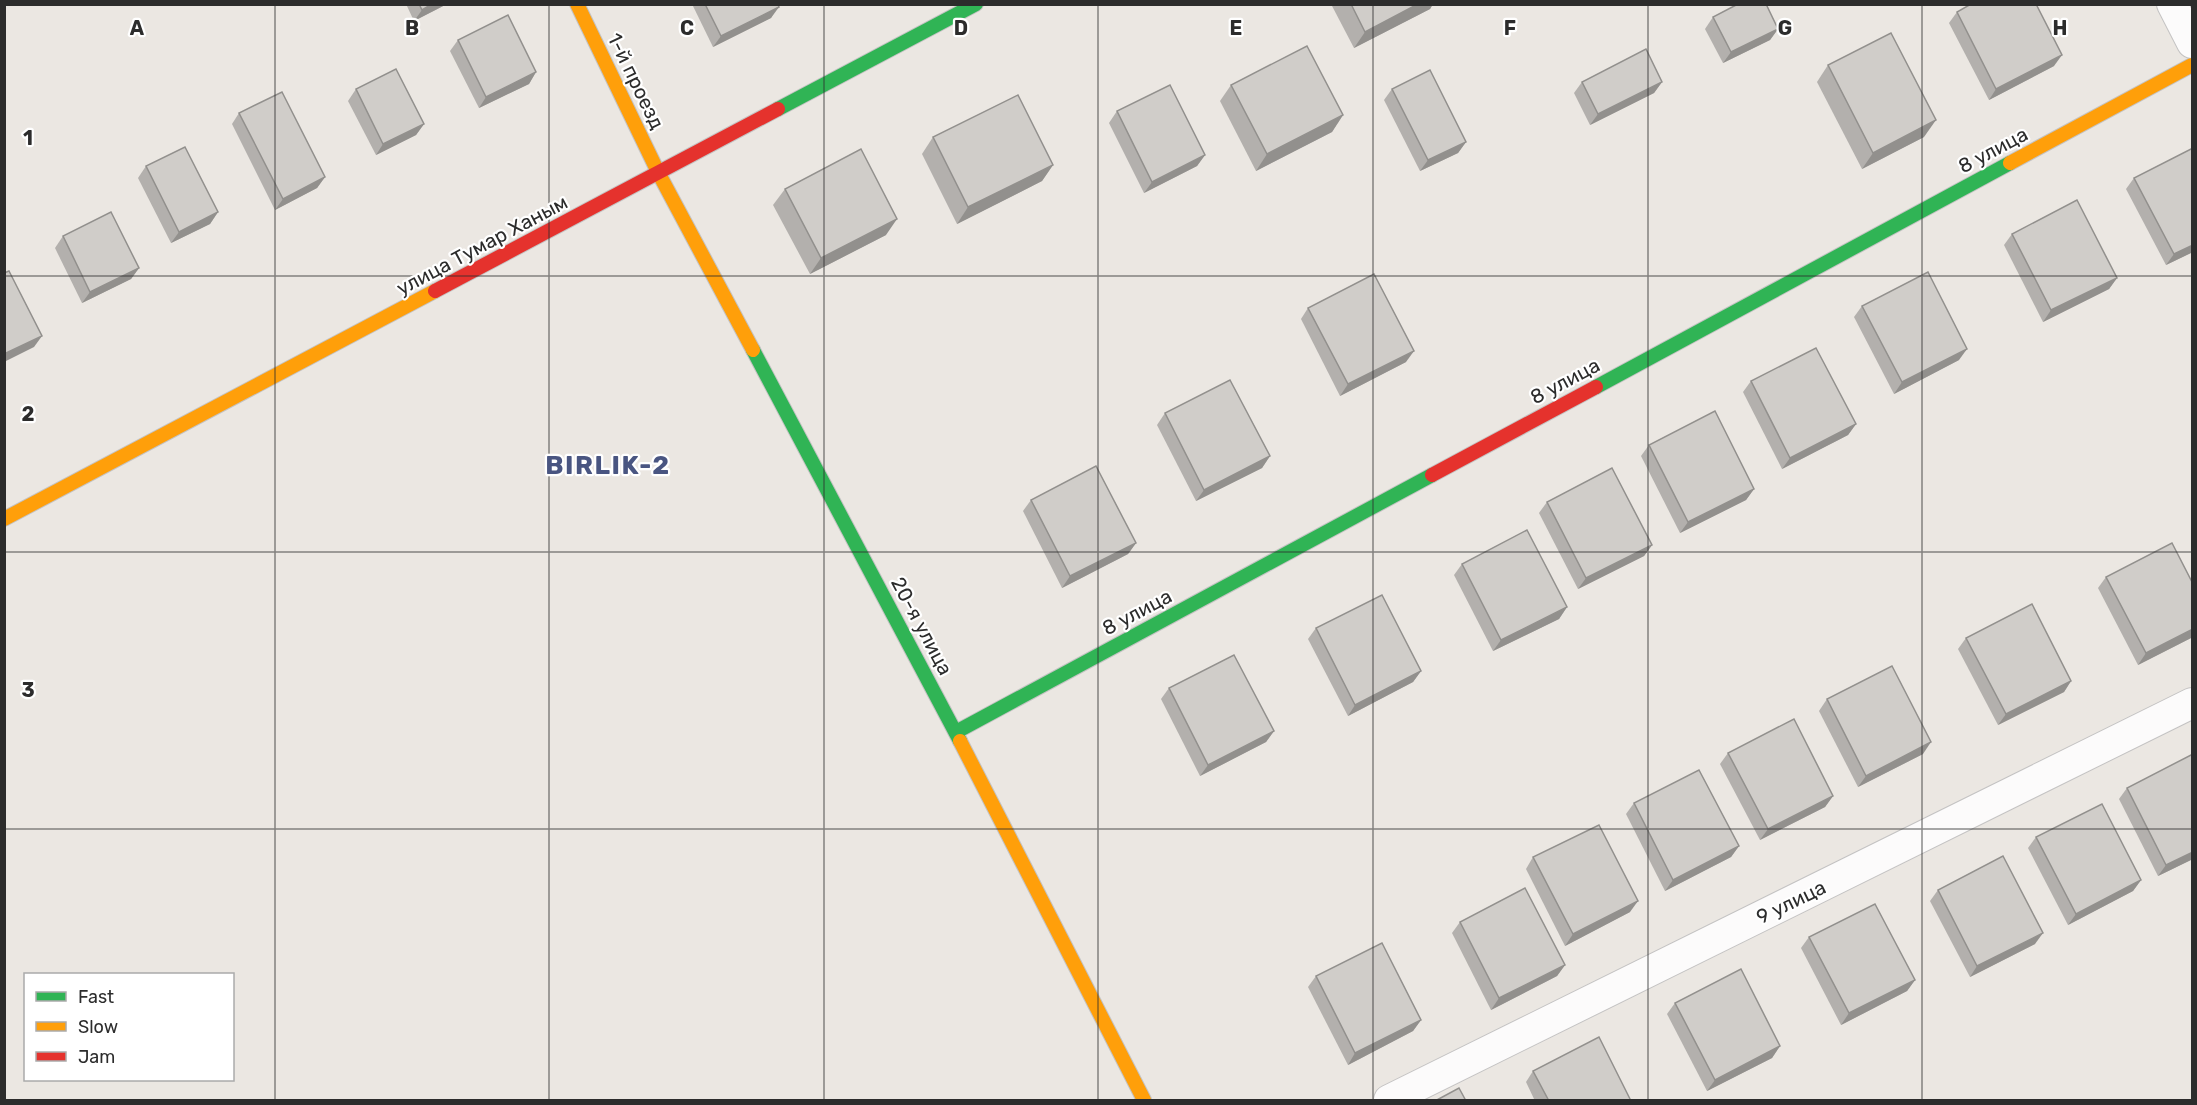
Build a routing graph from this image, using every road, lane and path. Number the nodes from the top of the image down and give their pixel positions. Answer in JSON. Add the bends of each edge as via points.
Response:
{"nodes":[{"id":1,"x":577,"y":4,"type":"edge"},
{"id":2,"x":976,"y":4,"type":"edge"},
{"id":3,"x":2172,"y":4,"type":"edge"},
{"id":4,"x":2193,"y":43,"type":"edge"},
{"id":5,"x":2193,"y":65,"type":"edge"},
{"id":6,"x":659,"y":174,"type":"junction"},
{"id":7,"x":4,"y":519,"type":"edge"},
{"id":8,"x":2193,"y":703,"type":"edge"},
{"id":9,"x":956,"y":732,"type":"junction"},
{"id":10,"x":1144,"y":1101,"type":"edge"},
{"id":11,"x":1389,"y":1101,"type":"edge"}],
"edges":[{"from":1,"to":6,"type":"street","name":"1-й проезд"},
{"from":2,"to":6,"type":"street","name":"улица Тумар Ханым"},
{"from":3,"to":4,"type":"street"},
{"from":5,"to":9,"type":"street","name":"8 улица"},
{"from":6,"to":7,"type":"street","name":"улица Тумар Ханым"},
{"from":6,"to":9,"type":"street","name":"20-я улица"},
{"from":8,"to":11,"type":"street","name":"9 улица"},
{"from":9,"to":10,"type":"street","name":"20-я улица"}]}
